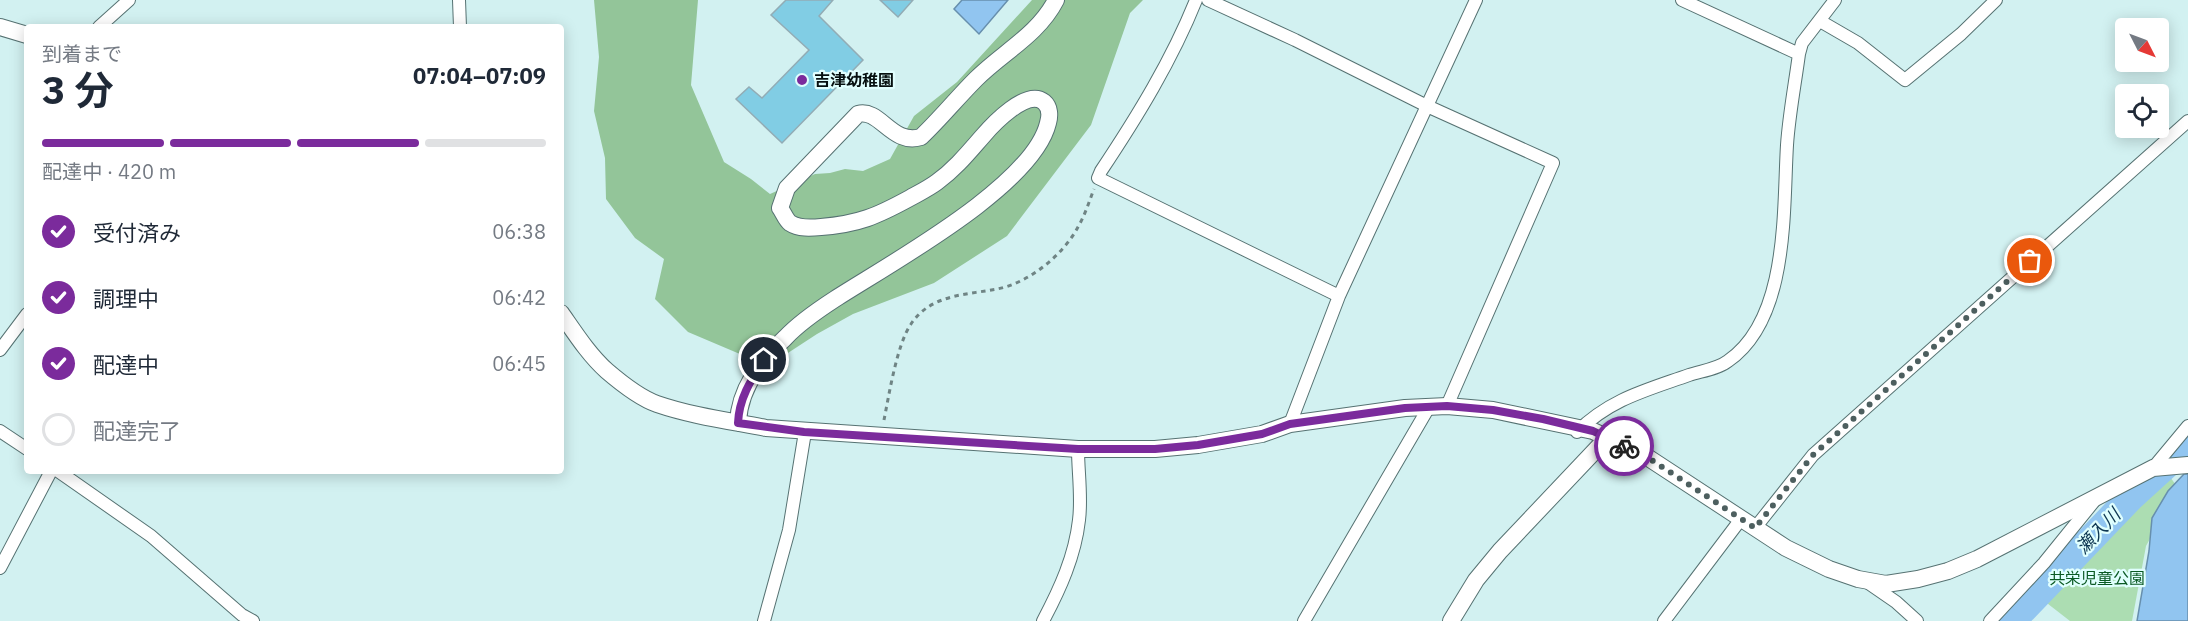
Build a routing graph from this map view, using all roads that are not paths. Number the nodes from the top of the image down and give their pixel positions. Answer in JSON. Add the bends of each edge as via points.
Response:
{"nodes":[{"id":1,"x":129,"y":0,"type":"edge"},
{"id":2,"x":459,"y":0,"type":"edge"},
{"id":3,"x":1056,"y":0,"type":"edge"},
{"id":4,"x":1196,"y":0,"type":"edge"},
{"id":5,"x":1208,"y":0,"type":"edge"},
{"id":6,"x":1476,"y":0,"type":"edge"},
{"id":7,"x":1682,"y":0,"type":"edge"},
{"id":8,"x":1835,"y":0,"type":"edge"},
{"id":9,"x":1996,"y":0,"type":"edge"},
{"id":10,"x":1696,"y":3,"type":"edge"},
{"id":11,"x":1820,"y":21,"type":"junction"},
{"id":12,"x":102,"y":24,"type":"edge"},
{"id":13,"x":460,"y":24,"type":"edge"},
{"id":14,"x":0,"y":27,"type":"edge"},
{"id":15,"x":24,"y":34,"type":"edge"},
{"id":16,"x":1799,"y":54,"type":"junction"},
{"id":17,"x":1427,"y":106,"type":"junction"},
{"id":18,"x":2188,"y":121,"type":"edge"},
{"id":19,"x":1340,"y":296,"type":"junction"},
{"id":20,"x":564,"y":317,"type":"edge"},
{"id":21,"x":24,"y":318,"type":"edge"},
{"id":22,"x":0,"y":350,"type":"edge"},
{"id":23,"x":1447,"y":406,"type":"junction"},
{"id":24,"x":1429,"y":407,"type":"junction"},
{"id":25,"x":738,"y":423,"type":"junction"},
{"id":26,"x":1290,"y":424,"type":"junction"},
{"id":27,"x":2188,"y":426,"type":"edge"},
{"id":28,"x":0,"y":431,"type":"edge"},
{"id":29,"x":804,"y":432,"type":"junction"},
{"id":30,"x":1577,"y":432,"type":"junction"},
{"id":31,"x":1607,"y":438,"type":"junction"},
{"id":32,"x":24,"y":447,"type":"edge"},
{"id":33,"x":1078,"y":449,"type":"junction"},
{"id":34,"x":2188,"y":465,"type":"edge"},
{"id":35,"x":2153,"y":468,"type":"junction"},
{"id":36,"x":49,"y":474,"type":"edge"},
{"id":37,"x":62,"y":474,"type":"edge"},
{"id":38,"x":2099,"y":495,"type":"junction"},
{"id":39,"x":1741,"y":519,"type":"junction"},
{"id":40,"x":1755,"y":528,"type":"junction"},
{"id":41,"x":1840,"y":565,"type":"dead end"},
{"id":42,"x":0,"y":568,"type":"edge"},
{"id":43,"x":1863,"y":580,"type":"junction"},
{"id":44,"x":253,"y":621,"type":"edge"},
{"id":45,"x":764,"y":621,"type":"edge"},
{"id":46,"x":1043,"y":621,"type":"edge"},
{"id":47,"x":1304,"y":621,"type":"edge"},
{"id":48,"x":1451,"y":621,"type":"edge"},
{"id":49,"x":1664,"y":621,"type":"edge"},
{"id":50,"x":1917,"y":621,"type":"edge"},
{"id":51,"x":1990,"y":621,"type":"edge"}],
"edges":[{"from":1,"to":12,"type":"street"},
{"from":2,"to":13,"type":"street"},
{"from":3,"to":25,"type":"street","via":[[1032,33],[977,78],[921,137],[904,139],[868,114],[858,114],[788,188],[780,208],[790,222],[807,228],[850,225],[878,216],[935,183],[959,164],[1001,117],[1026,99],[1035,98],[1048,107],[1046,133],[1026,162],[1006,181],[943,231],[833,300],[785,337],[751,381],[742,398]]},
{"from":4,"to":19,"type":"street","via":[[1184,31],[1098,178]]},
{"from":5,"to":17,"type":"street"},
{"from":6,"to":17,"type":"street"},
{"from":7,"to":10,"type":"street"},
{"from":8,"to":11,"type":"street"},
{"from":9,"to":11,"type":"street","via":[[1905,80],[1858,43]]},
{"from":10,"to":16,"type":"street"},
{"from":11,"to":16,"type":"street","via":[[1802,43]]},
{"from":14,"to":15,"type":"street"},
{"from":16,"to":30,"type":"street","via":[[1787,141],[1779,259],[1767,309],[1754,337],[1727,362],[1619,400]]},
{"from":17,"to":19,"type":"street"},
{"from":17,"to":23,"type":"street","via":[[1553,163]]},
{"from":18,"to":40,"type":"street","via":[[1813,455]]},
{"from":19,"to":26,"type":"street"},
{"from":20,"to":25,"type":"street","via":[[607,371],[633,390],[656,403]]},
{"from":21,"to":22,"type":"street"},
{"from":23,"to":24,"type":"street"},
{"from":23,"to":30,"type":"street","via":[[1493,410]]},
{"from":24,"to":26,"type":"street"},
{"from":24,"to":47,"type":"street"},
{"from":25,"to":29,"type":"street"},
{"from":26,"to":33,"type":"street","via":[[1262,434],[1198,445]]},
{"from":27,"to":35,"type":"street"},
{"from":28,"to":32,"type":"street"},
{"from":29,"to":33,"type":"street"},
{"from":29,"to":45,"type":"street","via":[[789,530]]},
{"from":30,"to":31,"type":"street"},
{"from":31,"to":39,"type":"street","via":[[1641,453]]},
{"from":31,"to":48,"type":"street","via":[[1500,551],[1476,580]]},
{"from":33,"to":46,"type":"street","via":[[1080,517],[1074,549]]},
{"from":34,"to":35,"type":"street"},
{"from":35,"to":38,"type":"street"},
{"from":36,"to":42,"type":"street"},
{"from":37,"to":44,"type":"street","via":[[151,536]]},
{"from":38,"to":43,"type":"street","via":[[1948,571],[1886,584]]},
{"from":38,"to":51,"type":"street","via":[[2044,564]]},
{"from":39,"to":40,"type":"street"},
{"from":39,"to":49,"type":"street"},
{"from":40,"to":43,"type":"street","via":[[1829,569]]},
{"from":41,"to":43,"type":"street"},
{"from":43,"to":50,"type":"street"}]}
